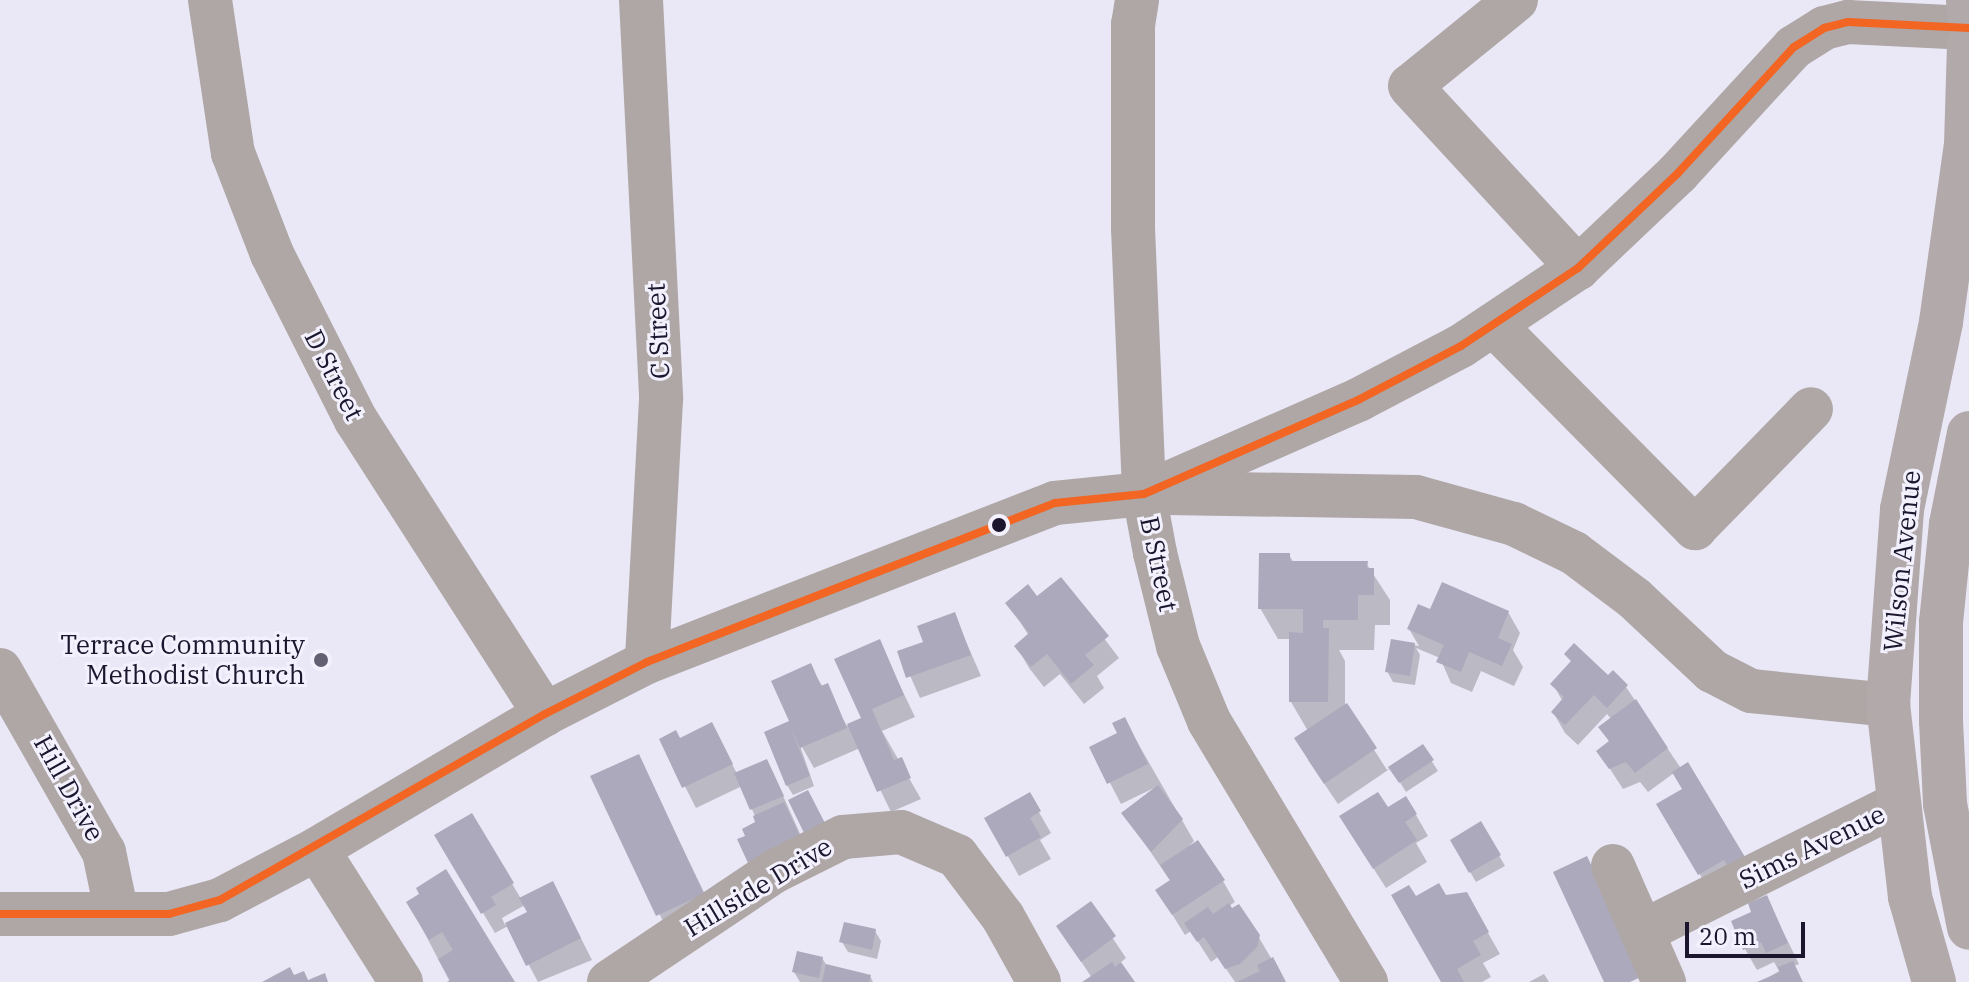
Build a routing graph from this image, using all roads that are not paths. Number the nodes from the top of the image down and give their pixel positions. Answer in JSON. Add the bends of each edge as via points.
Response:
{"nodes":[{"id":1,"x":210,"y":0,"type":"edge"},
{"id":2,"x":641,"y":0,"type":"edge"},
{"id":3,"x":1137,"y":0,"type":"edge"},
{"id":4,"x":1516,"y":0,"type":"edge"},
{"id":5,"x":1807,"y":0,"type":"edge"},
{"id":6,"x":1968,"y":0,"type":"edge"},
{"id":7,"x":1969,"y":15,"type":"edge"},
{"id":8,"x":1969,"y":28,"type":"edge"},
{"id":9,"x":1969,"y":44,"type":"edge"},
{"id":10,"x":1794,"y":47,"type":"junction"},
{"id":11,"x":1578,"y":268,"type":"junction"},
{"id":12,"x":1494,"y":325,"type":"junction"},
{"id":13,"x":1811,"y":409,"type":"dead end"},
{"id":14,"x":1969,"y":433,"type":"edge"},
{"id":15,"x":1144,"y":494,"type":"junction"},
{"id":16,"x":647,"y":662,"type":"junction"},
{"id":17,"x":0,"y":670,"type":"edge"},
{"id":18,"x":1888,"y":705,"type":"junction"},
{"id":19,"x":545,"y":714,"type":"junction"},
{"id":20,"x":1896,"y":805,"type":"junction"},
{"id":21,"x":317,"y":849,"type":"junction"},
{"id":22,"x":1613,"y":866,"type":"dead end"},
{"id":23,"x":0,"y":914,"type":"edge"},
{"id":24,"x":117,"y":914,"type":"junction"},
{"id":25,"x":1969,"y":928,"type":"edge"},
{"id":26,"x":1642,"y":932,"type":"junction"},
{"id":27,"x":401,"y":982,"type":"edge"},
{"id":28,"x":609,"y":982,"type":"edge"},
{"id":29,"x":1039,"y":982,"type":"edge"},
{"id":30,"x":1366,"y":982,"type":"edge"},
{"id":31,"x":1664,"y":982,"type":"edge"},
{"id":32,"x":1934,"y":982,"type":"edge"}],
"edges":[{"from":1,"to":19,"type":"street","name":"D Street","via":[[233,153],[272,254],[356,420]]},
{"from":2,"to":16,"type":"street","name":"C Street","via":[[661,400]]},
{"from":3,"to":15,"type":"street","name":"B Street","via":[[1133,228]]},
{"from":4,"to":11,"type":"street","via":[[1410,86]]},
{"from":5,"to":10,"type":"street"},
{"from":6,"to":7,"type":"main road"},
{"from":8,"to":10,"type":"street","via":[[1848,22],[1824,28]]},
{"from":9,"to":18,"type":"main road","name":"Wilson Avenue","via":[[1966,145],[1941,322],[1902,509]]},
{"from":10,"to":11,"type":"street","via":[[1678,173]]},
{"from":11,"to":12,"type":"street"},
{"from":12,"to":13,"type":"street","via":[[1695,528]]},
{"from":12,"to":15,"type":"street","via":[[1360,399]]},
{"from":14,"to":25,"type":"main road","name":"Wilson Avenue","via":[[1942,608],[1941,721],[1945,804]]},
{"from":15,"to":16,"type":"street","via":[[1055,503]]},
{"from":15,"to":18,"type":"street","via":[[1416,497],[1514,524],[1574,553],[1634,598],[1712,671],[1751,691]]},
{"from":15,"to":30,"type":"street","name":"B Street","via":[[1178,646],[1209,721]]},
{"from":16,"to":19,"type":"street"},
{"from":17,"to":24,"type":"street","name":"Hill Drive","via":[[104,852]]},
{"from":18,"to":20,"type":"main road","name":"Wilson Avenue"},
{"from":19,"to":21,"type":"street"},
{"from":20,"to":26,"type":"street","name":"Sims Avenue"},
{"from":20,"to":32,"type":"main road","name":"Wilson Avenue","via":[[1910,897]]},
{"from":21,"to":24,"type":"street","via":[[220,900],[169,914]]},
{"from":21,"to":27,"type":"street"},
{"from":22,"to":26,"type":"street"},
{"from":23,"to":24,"type":"street"},
{"from":26,"to":31,"type":"street"},
{"from":28,"to":29,"type":"street","name":"Hillside Drive","via":[[789,864],[843,837],[901,832],[957,856],[1003,917]]}]}
